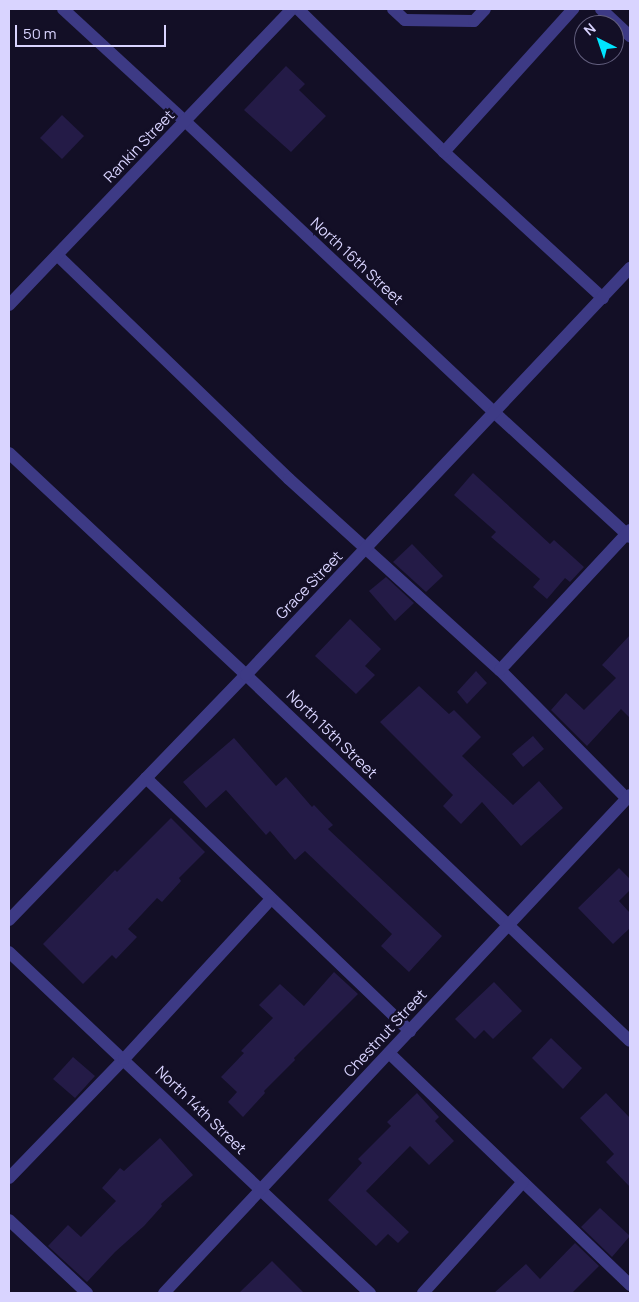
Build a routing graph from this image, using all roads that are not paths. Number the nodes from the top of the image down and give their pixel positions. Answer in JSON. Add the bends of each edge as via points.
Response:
{"nodes":[{"id":1,"x":63,"y":9,"type":"edge"},
{"id":2,"x":292,"y":9,"type":"edge"},
{"id":3,"x":298,"y":9,"type":"edge"},
{"id":4,"x":393,"y":9,"type":"edge"},
{"id":5,"x":485,"y":9,"type":"edge"},
{"id":6,"x":572,"y":9,"type":"edge"},
{"id":7,"x":601,"y":9,"type":"edge"},
{"id":8,"x":630,"y":36,"type":"edge"},
{"id":9,"x":185,"y":121,"type":"junction"},
{"id":10,"x":444,"y":152,"type":"junction"},
{"id":11,"x":57,"y":255,"type":"junction"},
{"id":12,"x":630,"y":268,"type":"edge"},
{"id":13,"x":621,"y":279,"type":"junction"},
{"id":14,"x":630,"y":288,"type":"edge"},
{"id":15,"x":603,"y":298,"type":"junction"},
{"id":16,"x":9,"y":305,"type":"edge"},
{"id":17,"x":495,"y":414,"type":"junction"},
{"id":18,"x":9,"y":453,"type":"edge"},
{"id":19,"x":629,"y":534,"type":"edge"},
{"id":20,"x":367,"y":548,"type":"junction"},
{"id":21,"x":500,"y":670,"type":"junction"},
{"id":22,"x":246,"y":675,"type":"junction"},
{"id":23,"x":146,"y":778,"type":"junction"},
{"id":24,"x":629,"y":797,"type":"edge"},
{"id":25,"x":271,"y":899,"type":"junction"},
{"id":26,"x":9,"y":920,"type":"edge"},
{"id":27,"x":507,"y":925,"type":"junction"},
{"id":28,"x":9,"y":952,"type":"edge"},
{"id":29,"x":410,"y":1031,"type":"junction"},
{"id":30,"x":630,"y":1041,"type":"edge"},
{"id":31,"x":389,"y":1053,"type":"junction"},
{"id":32,"x":124,"y":1059,"type":"junction"},
{"id":33,"x":9,"y":1178,"type":"edge"},
{"id":34,"x":523,"y":1182,"type":"junction"},
{"id":35,"x":261,"y":1189,"type":"junction"},
{"id":36,"x":9,"y":1220,"type":"edge"},
{"id":37,"x":630,"y":1285,"type":"edge"},
{"id":38,"x":87,"y":1293,"type":"edge"},
{"id":39,"x":164,"y":1293,"type":"edge"},
{"id":40,"x":370,"y":1293,"type":"edge"},
{"id":41,"x":423,"y":1293,"type":"edge"}],
"edges":[{"from":1,"to":9,"type":"street","name":"North 16th Street"},
{"from":2,"to":9,"type":"street","name":"Rankin Street"},
{"from":3,"to":10,"type":"street"},
{"from":4,"to":5,"type":"street","via":[[406,20],[474,21]]},
{"from":6,"to":10,"type":"street"},
{"from":7,"to":8,"type":"street"},
{"from":9,"to":11,"type":"street","name":"Rankin Street"},
{"from":9,"to":17,"type":"street","name":"North 16th Street"},
{"from":10,"to":15,"type":"street"},
{"from":11,"to":16,"type":"street","name":"Rankin Street"},
{"from":11,"to":20,"type":"street","via":[[289,479]]},
{"from":12,"to":13,"type":"street","name":"Grace Street"},
{"from":13,"to":14,"type":"street"},
{"from":13,"to":15,"type":"street","name":"Grace Street"},
{"from":15,"to":17,"type":"street","name":"Grace Street"},
{"from":17,"to":19,"type":"street","name":"North 16th Street"},
{"from":17,"to":20,"type":"street","name":"Grace Street"},
{"from":18,"to":22,"type":"street","name":"North 15th Street"},
{"from":19,"to":21,"type":"street"},
{"from":20,"to":21,"type":"street"},
{"from":20,"to":22,"type":"street","name":"Grace Street"},
{"from":21,"to":24,"type":"street"},
{"from":22,"to":23,"type":"street","name":"Grace Street"},
{"from":22,"to":27,"type":"street","name":"North 15th Street"},
{"from":23,"to":25,"type":"street"},
{"from":23,"to":26,"type":"street","name":"Grace Street"},
{"from":24,"to":27,"type":"street","name":"Chestnut Street"},
{"from":25,"to":29,"type":"street"},
{"from":25,"to":32,"type":"street"},
{"from":27,"to":29,"type":"street","name":"Chestnut Street"},
{"from":27,"to":30,"type":"street","name":"North 15th Street"},
{"from":28,"to":32,"type":"street","name":"North 14th Street"},
{"from":29,"to":31,"type":"street","name":"Chestnut Street"},
{"from":31,"to":34,"type":"street"},
{"from":31,"to":35,"type":"street","name":"Chestnut Street"},
{"from":32,"to":33,"type":"street"},
{"from":32,"to":35,"type":"street","name":"North 14th Street"},
{"from":34,"to":37,"type":"street"},
{"from":34,"to":41,"type":"street"},
{"from":35,"to":39,"type":"street","name":"Chestnut Street"},
{"from":35,"to":40,"type":"street","name":"North 14th Street"},
{"from":36,"to":38,"type":"street"}]}
